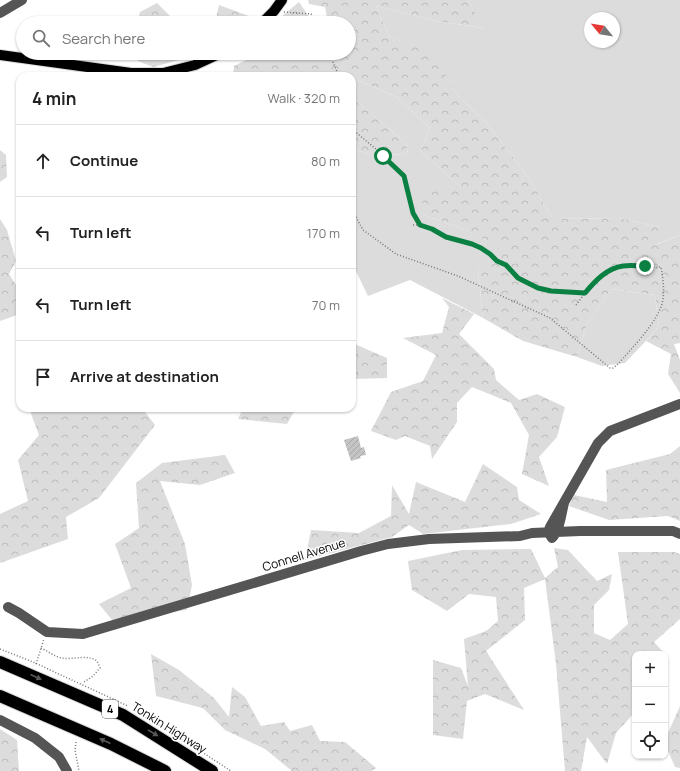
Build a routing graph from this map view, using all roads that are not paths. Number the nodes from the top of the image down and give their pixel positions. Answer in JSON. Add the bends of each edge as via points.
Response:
{"nodes":[{"id":1,"x":22,"y":0,"type":"edge"},
{"id":2,"x":282,"y":0,"type":"edge"},
{"id":3,"x":0,"y":13,"type":"edge"},
{"id":4,"x":269,"y":16,"type":"edge"},
{"id":5,"x":0,"y":55,"type":"edge"},
{"id":6,"x":16,"y":57,"type":"edge"},
{"id":7,"x":36,"y":60,"type":"edge"},
{"id":8,"x":205,"y":60,"type":"edge"},
{"id":9,"x":124,"y":72,"type":"edge"},
{"id":10,"x":167,"y":72,"type":"edge"},
{"id":11,"x":680,"y":404,"type":"edge"},
{"id":12,"x":553,"y":534,"type":"junction"},
{"id":13,"x":680,"y":534,"type":"edge"},
{"id":14,"x":0,"y":600,"type":"edge"},
{"id":15,"x":0,"y":662,"type":"edge"},
{"id":16,"x":0,"y":696,"type":"edge"},
{"id":17,"x":0,"y":720,"type":"edge"},
{"id":18,"x":67,"y":771,"type":"edge"},
{"id":19,"x":165,"y":771,"type":"edge"},
{"id":20,"x":212,"y":771,"type":"edge"}],
"edges":[{"from":1,"to":3,"type":"street"},
{"from":2,"to":4,"type":"main road"},
{"from":5,"to":6,"type":"main road"},
{"from":7,"to":9,"type":"main road"},
{"from":8,"to":10,"type":"main road"},
{"from":11,"to":12,"type":"street","via":[[610,431],[598,443],[564,503]]},
{"from":12,"to":13,"type":"street","name":"Connell Avenue","via":[[579,537],[618,530],[673,531]]},
{"from":12,"to":14,"type":"street","name":"Connell Avenue","via":[[532,540],[520,536],[429,539],[388,544],[83,634],[43,629]]},
{"from":15,"to":20,"type":"highway","name":"Tonkin Highway","number":"4","one_way":true,"via":[[123,715]]},
{"from":19,"to":16,"type":"highway","one_way":true,"via":[[111,744]]},
{"from":17,"to":18,"type":"street","via":[[35,738],[59,757]]}]}
